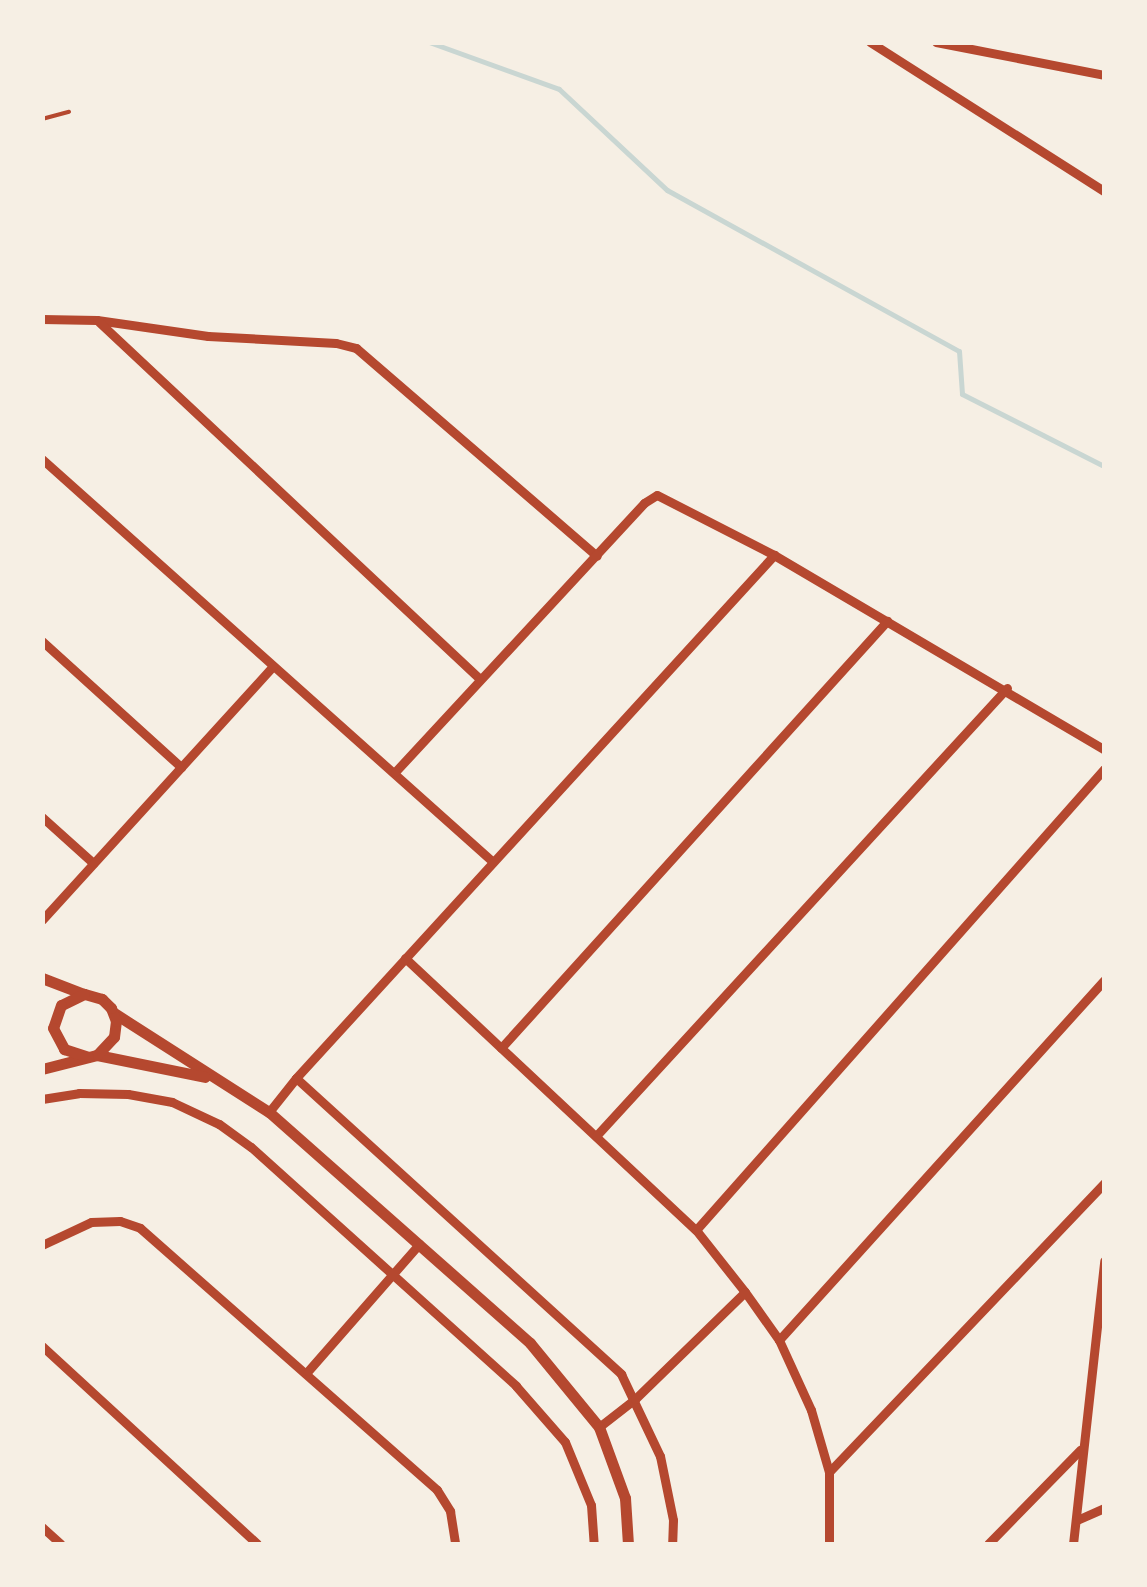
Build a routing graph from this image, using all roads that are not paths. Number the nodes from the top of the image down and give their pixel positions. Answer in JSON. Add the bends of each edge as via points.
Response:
{"nodes":[{"id":1,"x":870,"y":42,"type":"edge"},
{"id":2,"x":936,"y":42,"type":"edge"},
{"id":3,"x":986,"y":46,"type":"edge"},
{"id":4,"x":1104,"y":75,"type":"edge"},
{"id":5,"x":69,"y":112,"type":"dead end"},
{"id":6,"x":42,"y":119,"type":"edge"},
{"id":7,"x":1104,"y":191,"type":"edge"},
{"id":8,"x":42,"y":319,"type":"edge"},
{"id":9,"x":97,"y":320,"type":"junction"},
{"id":10,"x":42,"y":459,"type":"edge"},
{"id":11,"x":774,"y":555,"type":"junction"},
{"id":12,"x":597,"y":556,"type":"junction"},
{"id":13,"x":886,"y":621,"type":"junction"},
{"id":14,"x":42,"y":641,"type":"edge"},
{"id":15,"x":273,"y":666,"type":"junction"},
{"id":16,"x":480,"y":678,"type":"junction"},
{"id":17,"x":1007,"y":688,"type":"junction"},
{"id":18,"x":1104,"y":749,"type":"edge"},
{"id":19,"x":181,"y":766,"type":"junction"},
{"id":20,"x":1104,"y":768,"type":"edge"},
{"id":21,"x":396,"y":772,"type":"junction"},
{"id":22,"x":42,"y":817,"type":"edge"},
{"id":23,"x":492,"y":861,"type":"junction"},
{"id":24,"x":93,"y":863,"type":"junction"},
{"id":25,"x":42,"y":920,"type":"edge"},
{"id":26,"x":405,"y":958,"type":"junction"},
{"id":27,"x":42,"y":978,"type":"edge"},
{"id":28,"x":1104,"y":980,"type":"edge"},
{"id":29,"x":84,"y":994,"type":"junction"},
{"id":30,"x":114,"y":1013,"type":"junction"},
{"id":31,"x":42,"y":1016,"type":"edge"},
{"id":32,"x":50,"y":1033,"type":"edge"},
{"id":33,"x":501,"y":1048,"type":"junction"},
{"id":34,"x":92,"y":1056,"type":"junction"},
{"id":35,"x":42,"y":1069,"type":"edge"},
{"id":36,"x":296,"y":1078,"type":"junction"},
{"id":37,"x":214,"y":1079,"type":"junction"},
{"id":38,"x":42,"y":1099,"type":"edge"},
{"id":39,"x":270,"y":1112,"type":"junction"},
{"id":40,"x":596,"y":1136,"type":"junction"},
{"id":41,"x":1104,"y":1183,"type":"edge"},
{"id":42,"x":696,"y":1230,"type":"junction"},
{"id":43,"x":419,"y":1244,"type":"junction"},
{"id":44,"x":42,"y":1245,"type":"edge"},
{"id":45,"x":1104,"y":1262,"type":"edge"},
{"id":46,"x":393,"y":1272,"type":"junction"},
{"id":47,"x":745,"y":1292,"type":"junction"},
{"id":48,"x":779,"y":1340,"type":"junction"},
{"id":49,"x":42,"y":1346,"type":"edge"},
{"id":50,"x":1104,"y":1360,"type":"edge"},
{"id":51,"x":1093,"y":1365,"type":"junction"},
{"id":52,"x":308,"y":1372,"type":"junction"},
{"id":53,"x":635,"y":1399,"type":"junction"},
{"id":54,"x":599,"y":1427,"type":"junction"},
{"id":55,"x":1082,"y":1448,"type":"junction"},
{"id":56,"x":829,"y":1472,"type":"junction"},
{"id":57,"x":1104,"y":1508,"type":"edge"},
{"id":58,"x":1076,"y":1520,"type":"junction"},
{"id":59,"x":42,"y":1528,"type":"edge"},
{"id":60,"x":61,"y":1544,"type":"edge"},
{"id":61,"x":257,"y":1544,"type":"edge"},
{"id":62,"x":456,"y":1544,"type":"edge"},
{"id":63,"x":594,"y":1544,"type":"edge"},
{"id":64,"x":628,"y":1544,"type":"edge"},
{"id":65,"x":672,"y":1544,"type":"edge"},
{"id":66,"x":830,"y":1544,"type":"edge"},
{"id":67,"x":988,"y":1544,"type":"edge"},
{"id":68,"x":1074,"y":1544,"type":"edge"}],
"edges":[{"from":1,"to":7,"type":"street"},
{"from":2,"to":3,"type":"street"},
{"from":3,"to":4,"type":"street"},
{"from":5,"to":6,"type":"lane"},
{"from":8,"to":9,"type":"street"},
{"from":9,"to":12,"type":"street","via":[[356,348]]},
{"from":9,"to":16,"type":"street"},
{"from":10,"to":15,"type":"street"},
{"from":11,"to":12,"type":"street","via":[[656,495]]},
{"from":11,"to":13,"type":"street"},
{"from":11,"to":23,"type":"street"},
{"from":12,"to":16,"type":"street"},
{"from":13,"to":17,"type":"street"},
{"from":13,"to":33,"type":"street"},
{"from":14,"to":19,"type":"street"},
{"from":15,"to":19,"type":"street"},
{"from":15,"to":21,"type":"street"},
{"from":16,"to":21,"type":"street"},
{"from":17,"to":18,"type":"street"},
{"from":17,"to":40,"type":"street"},
{"from":19,"to":24,"type":"street"},
{"from":20,"to":42,"type":"street"},
{"from":21,"to":23,"type":"street"},
{"from":22,"to":24,"type":"street"},
{"from":23,"to":26,"type":"street"},
{"from":24,"to":25,"type":"street"},
{"from":26,"to":33,"type":"street"},
{"from":26,"to":36,"type":"street"},
{"from":27,"to":29,"type":"main road"},
{"from":28,"to":48,"type":"street"},
{"from":29,"to":30,"type":"main road","via":[[102,998]]},
{"from":29,"to":32,"type":"main road","via":[[62,1005]]},
{"from":30,"to":34,"type":"main road","via":[[114,1038]]},
{"from":30,"to":37,"type":"main road"},
{"from":31,"to":32,"type":"main road"},
{"from":32,"to":34,"type":"main road","via":[[64,1049]]},
{"from":33,"to":40,"type":"street"},
{"from":34,"to":35,"type":"main road"},
{"from":34,"to":37,"type":"main road"},
{"from":36,"to":39,"type":"street"},
{"from":36,"to":53,"type":"street","via":[[621,1374]]},
{"from":37,"to":39,"type":"main road"},
{"from":38,"to":46,"type":"street","via":[[128,1094],[195,1111],[251,1147]]},
{"from":39,"to":43,"type":"main road"},
{"from":40,"to":42,"type":"street"},
{"from":41,"to":56,"type":"street"},
{"from":42,"to":47,"type":"street"},
{"from":43,"to":46,"type":"street"},
{"from":43,"to":54,"type":"main road","via":[[530,1344]]},
{"from":44,"to":52,"type":"street","via":[[91,1222],[140,1228]]},
{"from":45,"to":51,"type":"street"},
{"from":46,"to":52,"type":"street"},
{"from":46,"to":63,"type":"street","via":[[516,1386],[565,1442],[591,1505]]},
{"from":47,"to":48,"type":"street"},
{"from":47,"to":53,"type":"street"},
{"from":48,"to":56,"type":"street","via":[[811,1410]]},
{"from":49,"to":61,"type":"street"},
{"from":50,"to":51,"type":"street"},
{"from":51,"to":55,"type":"street"},
{"from":52,"to":62,"type":"street","via":[[437,1490]]},
{"from":53,"to":54,"type":"street"},
{"from":53,"to":65,"type":"street","via":[[660,1456]]},
{"from":54,"to":64,"type":"main road","via":[[625,1498]]},
{"from":55,"to":58,"type":"street"},
{"from":55,"to":67,"type":"street"},
{"from":56,"to":66,"type":"street"},
{"from":57,"to":58,"type":"street"},
{"from":58,"to":68,"type":"street"},
{"from":59,"to":60,"type":"street"}]}
